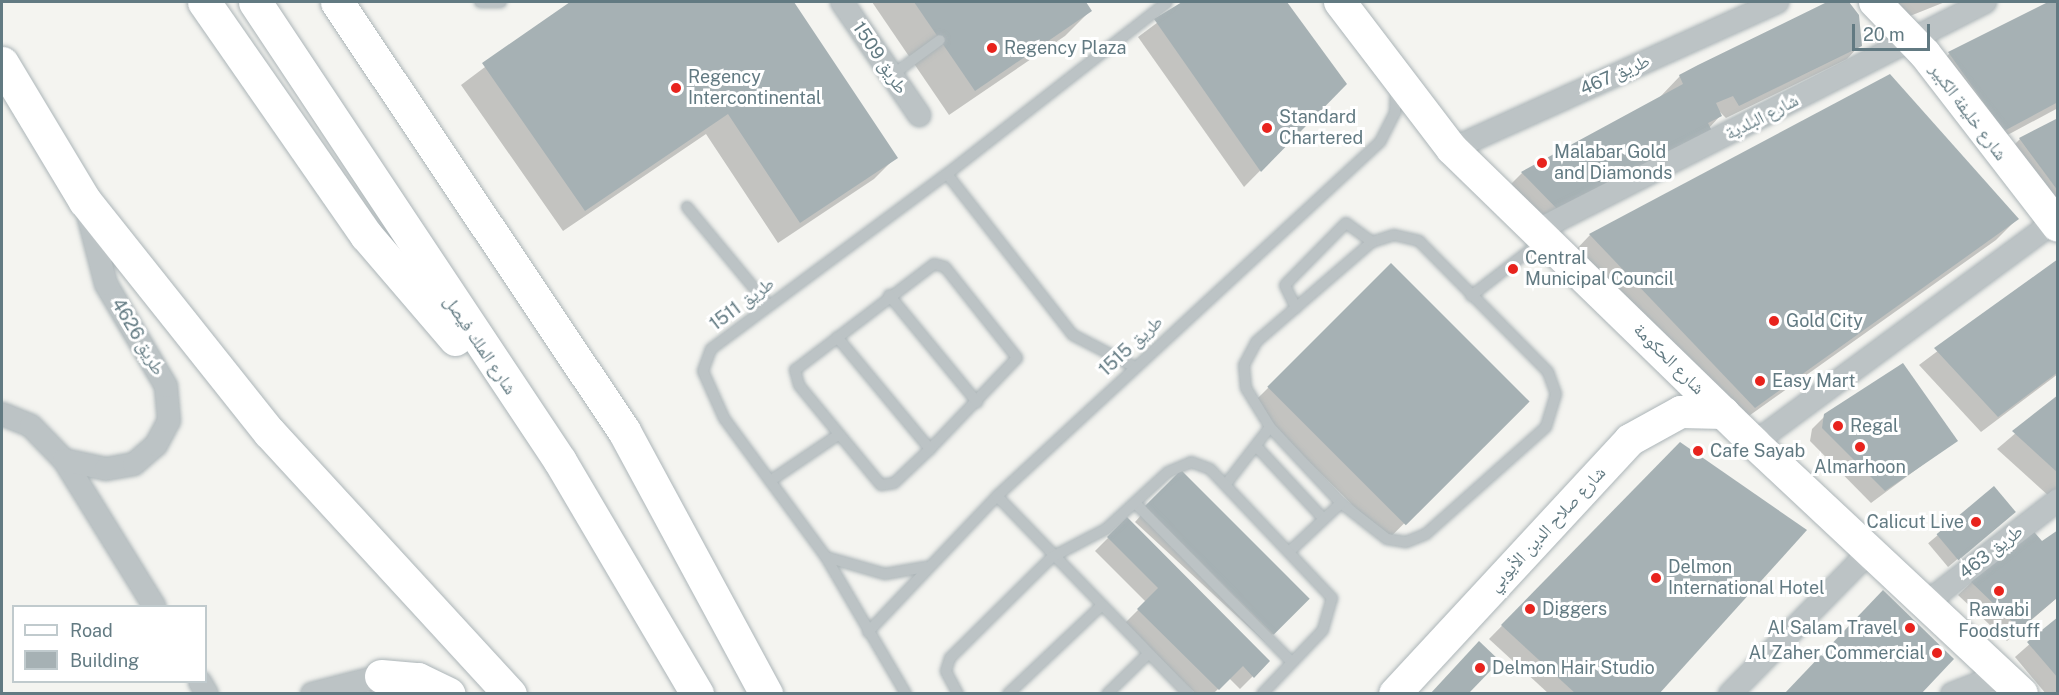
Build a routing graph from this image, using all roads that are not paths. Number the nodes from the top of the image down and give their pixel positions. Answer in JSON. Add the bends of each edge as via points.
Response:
{"nodes":[{"id":1,"x":204,"y":2,"type":"edge"},
{"id":2,"x":255,"y":2,"type":"edge"},
{"id":3,"x":337,"y":2,"type":"edge"},
{"id":4,"x":480,"y":2,"type":"edge"},
{"id":5,"x":501,"y":2,"type":"edge"},
{"id":6,"x":842,"y":2,"type":"edge"},
{"id":7,"x":1167,"y":2,"type":"edge"},
{"id":8,"x":1340,"y":2,"type":"edge"},
{"id":9,"x":1777,"y":2,"type":"edge"},
{"id":10,"x":1875,"y":2,"type":"edge"},
{"id":11,"x":1985,"y":2,"type":"edge"},
{"id":12,"x":940,"y":40,"type":"dead end"},
{"id":13,"x":1914,"y":42,"type":"junction"},
{"id":14,"x":2,"y":63,"type":"edge"},
{"id":15,"x":892,"y":75,"type":"junction"},
{"id":16,"x":1396,"y":80,"type":"junction"},
{"id":17,"x":919,"y":115,"type":"dead end"},
{"id":18,"x":1452,"y":148,"type":"junction"},
{"id":19,"x":947,"y":174,"type":"junction"},
{"id":20,"x":85,"y":201,"type":"junction"},
{"id":21,"x":687,"y":207,"type":"dead end"},
{"id":22,"x":2056,"y":224,"type":"edge"},
{"id":23,"x":1542,"y":234,"type":"junction"},
{"id":24,"x":1372,"y":242,"type":"junction"},
{"id":25,"x":889,"y":295,"type":"junction"},
{"id":26,"x":1470,"y":296,"type":"junction"},
{"id":27,"x":768,"y":304,"type":"junction"},
{"id":28,"x":1296,"y":308,"type":"junction"},
{"id":29,"x":837,"y":337,"type":"junction"},
{"id":30,"x":1133,"y":366,"type":"junction"},
{"id":31,"x":977,"y":402,"type":"junction"},
{"id":32,"x":1724,"y":413,"type":"junction"},
{"id":33,"x":2,"y":414,"type":"edge"},
{"id":34,"x":1270,"y":427,"type":"junction"},
{"id":35,"x":838,"y":435,"type":"junction"},
{"id":36,"x":1754,"y":443,"type":"junction"},
{"id":37,"x":1256,"y":446,"type":"junction"},
{"id":38,"x":930,"y":449,"type":"junction"},
{"id":39,"x":64,"y":460,"type":"junction"},
{"id":40,"x":560,"y":461,"type":"junction"},
{"id":41,"x":770,"y":481,"type":"junction"},
{"id":42,"x":1226,"y":484,"type":"junction"},
{"id":43,"x":997,"y":496,"type":"junction"},
{"id":44,"x":2058,"y":500,"type":"edge"},
{"id":45,"x":1341,"y":503,"type":"junction"},
{"id":46,"x":1136,"y":504,"type":"junction"},
{"id":47,"x":1323,"y":518,"type":"junction"},
{"id":48,"x":1291,"y":550,"type":"junction"},
{"id":49,"x":1869,"y":552,"type":"junction"},
{"id":50,"x":826,"y":557,"type":"junction"},
{"id":51,"x":1052,"y":557,"type":"junction"},
{"id":52,"x":925,"y":567,"type":"junction"},
{"id":53,"x":1925,"y":604,"type":"junction"},
{"id":54,"x":153,"y":605,"type":"edge"},
{"id":55,"x":1101,"y":606,"type":"junction"},
{"id":56,"x":868,"y":632,"type":"junction"},
{"id":57,"x":739,"y":640,"type":"junction"},
{"id":58,"x":1147,"y":655,"type":"junction"},
{"id":59,"x":1290,"y":660,"type":"junction"},
{"id":60,"x":2013,"y":683,"type":"edge"},
{"id":61,"x":382,"y":685,"type":"edge"},
{"id":62,"x":1266,"y":692,"type":"edge"},
{"id":63,"x":312,"y":693,"type":"edge"},
{"id":64,"x":449,"y":693,"type":"edge"},
{"id":65,"x":510,"y":693,"type":"edge"},
{"id":66,"x":697,"y":693,"type":"edge"},
{"id":67,"x":766,"y":693,"type":"edge"},
{"id":68,"x":785,"y":693,"type":"edge"},
{"id":69,"x":906,"y":693,"type":"edge"},
{"id":70,"x":958,"y":693,"type":"edge"},
{"id":71,"x":1008,"y":693,"type":"edge"},
{"id":72,"x":1107,"y":693,"type":"edge"},
{"id":73,"x":1188,"y":693,"type":"edge"},
{"id":74,"x":1395,"y":693,"type":"edge"},
{"id":75,"x":1730,"y":693,"type":"edge"},
{"id":76,"x":1952,"y":693,"type":"edge"}],
"edges":[{"from":1,"to":40,"type":"highway","via":[[366,235]]},
{"from":2,"to":40,"type":"highway","name":"شارع الملك فيصل"},
{"from":3,"to":57,"type":"highway","via":[[624,431]]},
{"from":4,"to":5,"type":"lane"},
{"from":6,"to":15,"type":"street","name":"طريق 1509"},
{"from":7,"to":19,"type":"lane","name":"طريق 1511"},
{"from":8,"to":16,"type":"main road","name":"شارع الحكومة"},
{"from":9,"to":18,"type":"street","name":"طريق 467"},
{"from":10,"to":13,"type":"main road","name":"شارع خليفة الكبير"},
{"from":11,"to":13,"type":"street","name":"شارع البلدية"},
{"from":12,"to":15,"type":"lane"},
{"from":13,"to":22,"type":"main road","name":"شارع خليفة الكبير"},
{"from":13,"to":23,"type":"street","name":"شارع البلدية"},
{"from":14,"to":20,"type":"highway"},
{"from":15,"to":17,"type":"street","name":"طريق 1509"},
{"from":16,"to":18,"type":"main road","name":"شارع الحكومة"},
{"from":16,"to":30,"type":"lane","name":"طريق 1515","via":[[1395,113],[1380,142]]},
{"from":18,"to":23,"type":"main road","name":"شارع الحكومة"},
{"from":19,"to":27,"type":"lane","name":"طريق 1511"},
{"from":19,"to":30,"type":"lane","via":[[1073,335]]},
{"from":20,"to":39,"type":"street","name":"طريق 4626","via":[[106,284],[166,386],[169,421],[156,445],[134,464],[106,469]]},
{"from":20,"to":65,"type":"highway","via":[[269,432]]},
{"from":21,"to":27,"type":"lane"},
{"from":22,"to":36,"type":"street"},
{"from":23,"to":26,"type":"lane"},
{"from":23,"to":32,"type":"main road","name":"شارع الحكومة"},
{"from":24,"to":26,"type":"lane","via":[[1394,235],[1419,241]]},
{"from":24,"to":28,"type":"lane"},
{"from":24,"to":28,"type":"lane","via":[[1346,223],[1285,285]]},
{"from":25,"to":29,"type":"lane"},
{"from":25,"to":31,"type":"lane"},
{"from":25,"to":31,"type":"lane","via":[[929,265],[945,267],[1015,350],[1015,365]]},
{"from":26,"to":45,"type":"lane","via":[[1548,372],[1556,394],[1552,417],[1416,540],[1387,539]]},
{"from":27,"to":41,"type":"lane","name":"طريق 1511","via":[[711,349],[703,371],[723,418]]},
{"from":28,"to":34,"type":"lane","via":[[1256,342],[1244,365],[1246,387]]},
{"from":29,"to":35,"type":"lane","via":[[795,370],[794,377]]},
{"from":29,"to":38,"type":"lane"},
{"from":30,"to":43,"type":"lane","name":"طريق 1515"},
{"from":31,"to":38,"type":"lane"},
{"from":32,"to":36,"type":"main road","name":"شارع الحكومة"},
{"from":32,"to":74,"type":"main road","name":"شارع صلاح الدين الأيوبي","via":[[1681,412],[1630,440]]},
{"from":33,"to":39,"type":"street","via":[[31,426]]},
{"from":34,"to":37,"type":"lane"},
{"from":34,"to":45,"type":"lane"},
{"from":35,"to":38,"type":"lane","via":[[881,485],[894,483]]},
{"from":35,"to":41,"type":"lane"},
{"from":36,"to":49,"type":"main road","name":"شارع الحكومة"},
{"from":37,"to":42,"type":"lane"},
{"from":37,"to":47,"type":"lane"},
{"from":39,"to":54,"type":"street"},
{"from":40,"to":66,"type":"highway","name":"شارع الملك فيصل"},
{"from":41,"to":50,"type":"lane","name":"طريق 1511"},
{"from":42,"to":46,"type":"lane","via":[[1200,464],[1179,465]]},
{"from":42,"to":48,"type":"lane"},
{"from":43,"to":51,"type":"lane"},
{"from":43,"to":52,"type":"lane","name":"طريق 1515"},
{"from":44,"to":53,"type":"street","name":"طريق 463"},
{"from":45,"to":47,"type":"lane"},
{"from":46,"to":51,"type":"lane","via":[[1106,529]]},
{"from":46,"to":59,"type":"lane"},
{"from":47,"to":48,"type":"lane"},
{"from":48,"to":59,"type":"lane","via":[[1327,588],[1333,607],[1323,630]]},
{"from":49,"to":53,"type":"main road","name":"شارع الحكومة"},
{"from":49,"to":75,"type":"street"},
{"from":50,"to":52,"type":"lane","via":[[885,574]]},
{"from":50,"to":56,"type":"lane","name":"طريق 1511"},
{"from":51,"to":55,"type":"lane"},
{"from":51,"to":70,"type":"lane","via":[[951,658],[946,671]]},
{"from":52,"to":56,"type":"lane","name":"طريق 1515"},
{"from":53,"to":60,"type":"main road","name":"شارع الحكومة"},
{"from":55,"to":58,"type":"lane"},
{"from":55,"to":71,"type":"lane"},
{"from":56,"to":69,"type":"lane","name":"طريق 1511"},
{"from":57,"to":67,"type":"highway"},
{"from":57,"to":68,"type":"highway"},
{"from":58,"to":72,"type":"lane"},
{"from":58,"to":73,"type":"lane"},
{"from":59,"to":62,"type":"lane"},
{"from":60,"to":76,"type":"street"},
{"from":61,"to":63,"type":"street"},
{"from":61,"to":64,"type":"highway","via":[[418,679]]}]}
